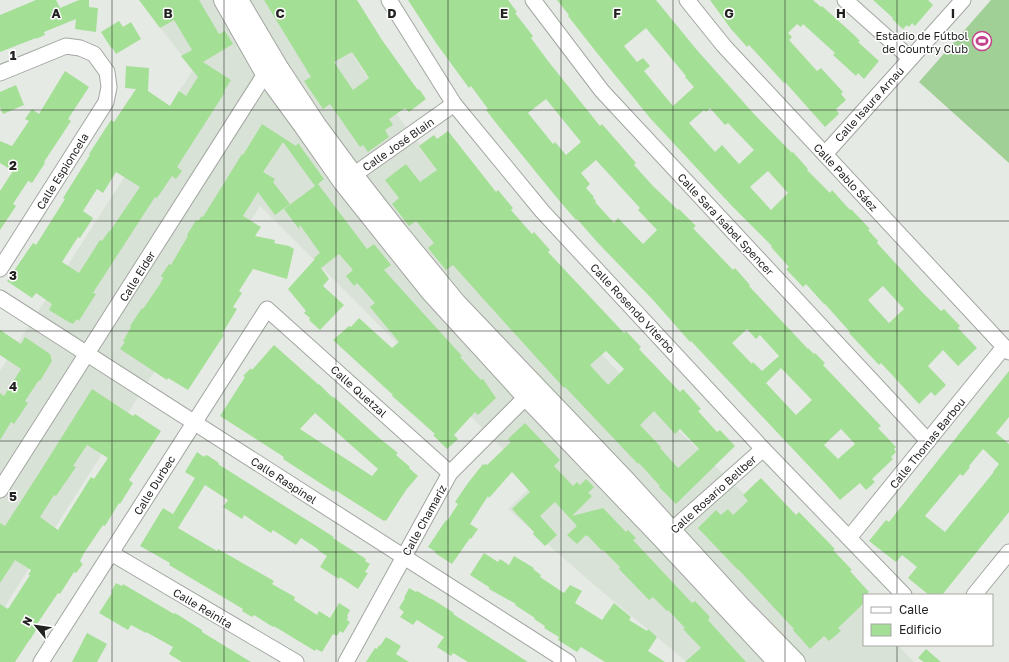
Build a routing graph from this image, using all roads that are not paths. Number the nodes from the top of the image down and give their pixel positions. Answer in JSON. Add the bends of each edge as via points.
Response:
{"nodes":[{"id":1,"x":223,"y":0,"type":"edge"},
{"id":2,"x":239,"y":0,"type":"edge"},
{"id":3,"x":389,"y":0,"type":"edge"},
{"id":4,"x":532,"y":0,"type":"edge"},
{"id":5,"x":687,"y":0,"type":"edge"},
{"id":6,"x":845,"y":0,"type":"edge"},
{"id":7,"x":962,"y":0,"type":"edge"},
{"id":8,"x":910,"y":58,"type":"junction"},
{"id":9,"x":271,"y":69,"type":"junction"},
{"id":10,"x":0,"y":73,"type":"edge"},
{"id":11,"x":454,"y":104,"type":"junction"},
{"id":12,"x":824,"y":154,"type":"junction"},
{"id":13,"x":348,"y":179,"type":"junction"},
{"id":14,"x":0,"y":269,"type":"edge"},
{"id":15,"x":0,"y":298,"type":"edge"},
{"id":16,"x":267,"y":309,"type":"joint"},
{"id":17,"x":1007,"y":350,"type":"edge"},
{"id":18,"x":87,"y":354,"type":"junction"},
{"id":19,"x":526,"y":397,"type":"junction"},
{"id":20,"x":194,"y":423,"type":"junction"},
{"id":21,"x":928,"y":442,"type":"junction"},
{"id":22,"x":763,"y":449,"type":"junction"},
{"id":23,"x":450,"y":473,"type":"junction"},
{"id":24,"x":0,"y":490,"type":"edge"},
{"id":25,"x":667,"y":535,"type":"junction"},
{"id":26,"x":849,"y":538,"type":"junction"},
{"id":27,"x":1009,"y":552,"type":"edge"},
{"id":28,"x":111,"y":553,"type":"junction"},
{"id":29,"x":404,"y":557,"type":"junction"},
{"id":30,"x":903,"y":594,"type":"edge"},
{"id":31,"x":975,"y":594,"type":"edge"},
{"id":32,"x":41,"y":662,"type":"edge"},
{"id":33,"x":296,"y":662,"type":"edge"},
{"id":34,"x":346,"y":662,"type":"edge"},
{"id":35,"x":568,"y":662,"type":"edge"},
{"id":36,"x":777,"y":662,"type":"edge"},
{"id":37,"x":795,"y":662,"type":"edge"}],
"edges":[{"from":1,"to":9,"type":"street"},
{"from":2,"to":9,"type":"street"},
{"from":3,"to":11,"type":"street","name":"Calle Rosendo Viterbo"},
{"from":4,"to":21,"type":"street","name":"Calle Sara Isabel Spencer","via":[[602,90]]},
{"from":5,"to":12,"type":"street","name":"Calle Pablo Sáez","via":[[724,46]]},
{"from":6,"to":8,"type":"street"},
{"from":7,"to":8,"type":"street","name":"Calle Isaura Arnau"},
{"from":8,"to":12,"type":"street","name":"Calle Isaura Arnau"},
{"from":9,"to":13,"type":"street","via":[[303,126]]},
{"from":9,"to":18,"type":"street","name":"Calle Eider"},
{"from":10,"to":14,"type":"street","name":"Calle Espioncela","via":[[66,46],[94,54],[107,72],[109,87],[106,102]]},
{"from":11,"to":13,"type":"street","name":"Calle José Blain"},
{"from":11,"to":22,"type":"street","name":"Calle Rosendo Viterbo","via":[[542,211]]},
{"from":12,"to":17,"type":"street","name":"Calle Pablo Sáez"},
{"from":13,"to":19,"type":"street","via":[[430,292]]},
{"from":13,"to":25,"type":"street","via":[[397,230],[457,303],[620,474]]},
{"from":15,"to":18,"type":"street","name":"Calle Raspinel"},
{"from":16,"to":20,"type":"street","name":"Calle Durbec"},
{"from":16,"to":23,"type":"street","name":"Calle Quetzal"},
{"from":17,"to":21,"type":"street","name":"Calle Thomas Barbou"},
{"from":18,"to":20,"type":"street","name":"Calle Raspinel"},
{"from":18,"to":24,"type":"street","name":"Calle Eider"},
{"from":19,"to":23,"type":"street","name":"Calle Chamariz"},
{"from":19,"to":25,"type":"street"},
{"from":20,"to":28,"type":"street","name":"Calle Durbec"},
{"from":20,"to":29,"type":"street","name":"Calle Raspinel"},
{"from":21,"to":26,"type":"street","name":"Calle Thomas Barbou"},
{"from":22,"to":25,"type":"street","name":"Calle Rosario Bellber"},
{"from":22,"to":26,"type":"street","name":"Calle Rosendo Viterbo"},
{"from":23,"to":29,"type":"street","name":"Calle Chamariz"},
{"from":25,"to":36,"type":"street"},
{"from":25,"to":37,"type":"street"},
{"from":26,"to":30,"type":"street","name":"Calle Rosendo Viterbo"},
{"from":27,"to":31,"type":"street"},
{"from":28,"to":32,"type":"street","name":"Calle Durbec"},
{"from":28,"to":33,"type":"street","name":"Calle Reinita"},
{"from":29,"to":34,"type":"street","name":"Calle Chamariz"},
{"from":29,"to":35,"type":"street","name":"Calle Raspinel"}]}
